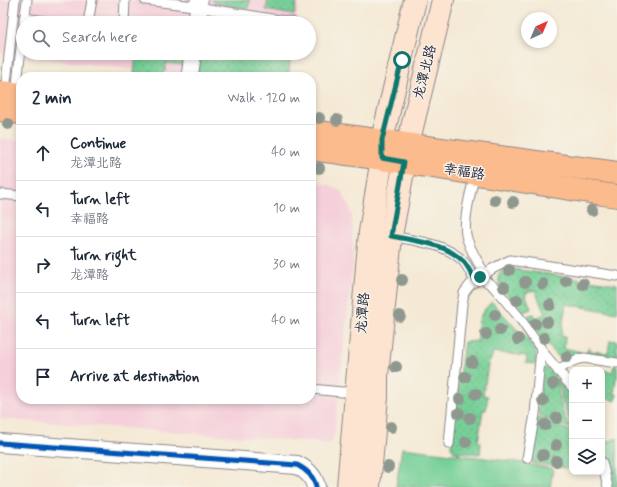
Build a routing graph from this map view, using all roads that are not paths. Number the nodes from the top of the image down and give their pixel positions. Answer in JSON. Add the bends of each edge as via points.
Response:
{"nodes":[{"id":1,"x":15,"y":0,"type":"edge"},
{"id":2,"x":27,"y":0,"type":"edge"},
{"id":3,"x":92,"y":0,"type":"edge"},
{"id":4,"x":125,"y":0,"type":"edge"},
{"id":5,"x":145,"y":0,"type":"edge"},
{"id":6,"x":415,"y":0,"type":"edge"},
{"id":7,"x":442,"y":0,"type":"edge"},
{"id":8,"x":199,"y":3,"type":"edge"},
{"id":9,"x":25,"y":16,"type":"edge"},
{"id":10,"x":89,"y":16,"type":"edge"},
{"id":11,"x":124,"y":16,"type":"edge"},
{"id":12,"x":195,"y":16,"type":"edge"},
{"id":13,"x":201,"y":16,"type":"edge"},
{"id":14,"x":263,"y":16,"type":"edge"},
{"id":15,"x":18,"y":60,"type":"edge"},
{"id":16,"x":188,"y":60,"type":"edge"},
{"id":17,"x":196,"y":60,"type":"edge"},
{"id":18,"x":187,"y":72,"type":"edge"},
{"id":19,"x":194,"y":72,"type":"edge"},
{"id":20,"x":11,"y":99,"type":"edge"},
{"id":21,"x":316,"y":132,"type":"edge"},
{"id":22,"x":316,"y":149,"type":"edge"},
{"id":23,"x":382,"y":149,"type":"junction"},
{"id":24,"x":406,"y":153,"type":"junction"},
{"id":25,"x":617,"y":173,"type":"edge"},
{"id":26,"x":475,"y":174,"type":"junction"},
{"id":27,"x":0,"y":194,"type":"edge"},
{"id":28,"x":16,"y":196,"type":"edge"},
{"id":29,"x":617,"y":196,"type":"edge"},
{"id":30,"x":391,"y":236,"type":"junction"},
{"id":31,"x":617,"y":276,"type":"edge"},
{"id":32,"x":480,"y":277,"type":"junction"},
{"id":33,"x":541,"y":349,"type":"junction"},
{"id":34,"x":617,"y":363,"type":"edge"},
{"id":35,"x":558,"y":371,"type":"junction"},
{"id":36,"x":569,"y":384,"type":"edge"},
{"id":37,"x":316,"y":389,"type":"edge"},
{"id":38,"x":356,"y":391,"type":"junction"},
{"id":39,"x":0,"y":443,"type":"edge"},
{"id":40,"x":449,"y":444,"type":"dead end"},
{"id":41,"x":528,"y":458,"type":"dead end"},
{"id":42,"x":605,"y":474,"type":"edge"},
{"id":43,"x":316,"y":487,"type":"edge"},
{"id":44,"x":348,"y":487,"type":"edge"},
{"id":45,"x":369,"y":487,"type":"edge"},
{"id":46,"x":608,"y":487,"type":"edge"}],
"edges":[{"from":1,"to":20,"type":"lane"},
{"from":2,"to":9,"type":"lane"},
{"from":3,"to":10,"type":"lane"},
{"from":4,"to":11,"type":"lane"},
{"from":5,"to":8,"type":"lane"},
{"from":6,"to":23,"type":"main road","name":"龙潭北路"},
{"from":7,"to":24,"type":"main road","name":"龙潭北路"},
{"from":8,"to":12,"type":"lane"},
{"from":8,"to":13,"type":"lane"},
{"from":8,"to":14,"type":"lane"},
{"from":15,"to":20,"type":"lane"},
{"from":16,"to":18,"type":"lane"},
{"from":17,"to":19,"type":"lane"},
{"from":21,"to":23,"type":"main road","name":"幸福路"},
{"from":22,"to":23,"type":"main road","name":"幸福路"},
{"from":23,"to":24,"type":"main road","name":"幸福路"},
{"from":23,"to":38,"type":"main road","name":"龙潭路","via":[[370,232]]},
{"from":24,"to":25,"type":"main road","name":"幸福路"},
{"from":24,"to":26,"type":"main road","name":"幸福路"},
{"from":24,"to":30,"type":"main road","name":"龙潭路"},
{"from":26,"to":29,"type":"main road","name":"幸福路"},
{"from":26,"to":32,"type":"lane","via":[[465,225]]},
{"from":27,"to":28,"type":"lane"},
{"from":30,"to":32,"type":"lane","via":[[423,242],[449,251]]},
{"from":30,"to":45,"type":"main road","name":"龙潭路"},
{"from":31,"to":32,"type":"lane","via":[[510,260]]},
{"from":32,"to":33,"type":"lane","via":[[493,286]]},
{"from":32,"to":40,"type":"lane","via":[[464,294],[462,304]]},
{"from":33,"to":35,"type":"lane"},
{"from":33,"to":41,"type":"lane"},
{"from":34,"to":35,"type":"lane","via":[[578,358]]},
{"from":35,"to":36,"type":"lane"},
{"from":37,"to":38,"type":"lane"},
{"from":38,"to":44,"type":"main road","name":"龙潭路"},
{"from":39,"to":43,"type":"street","via":[[297,465],[311,475]]},
{"from":42,"to":46,"type":"lane"}]}
